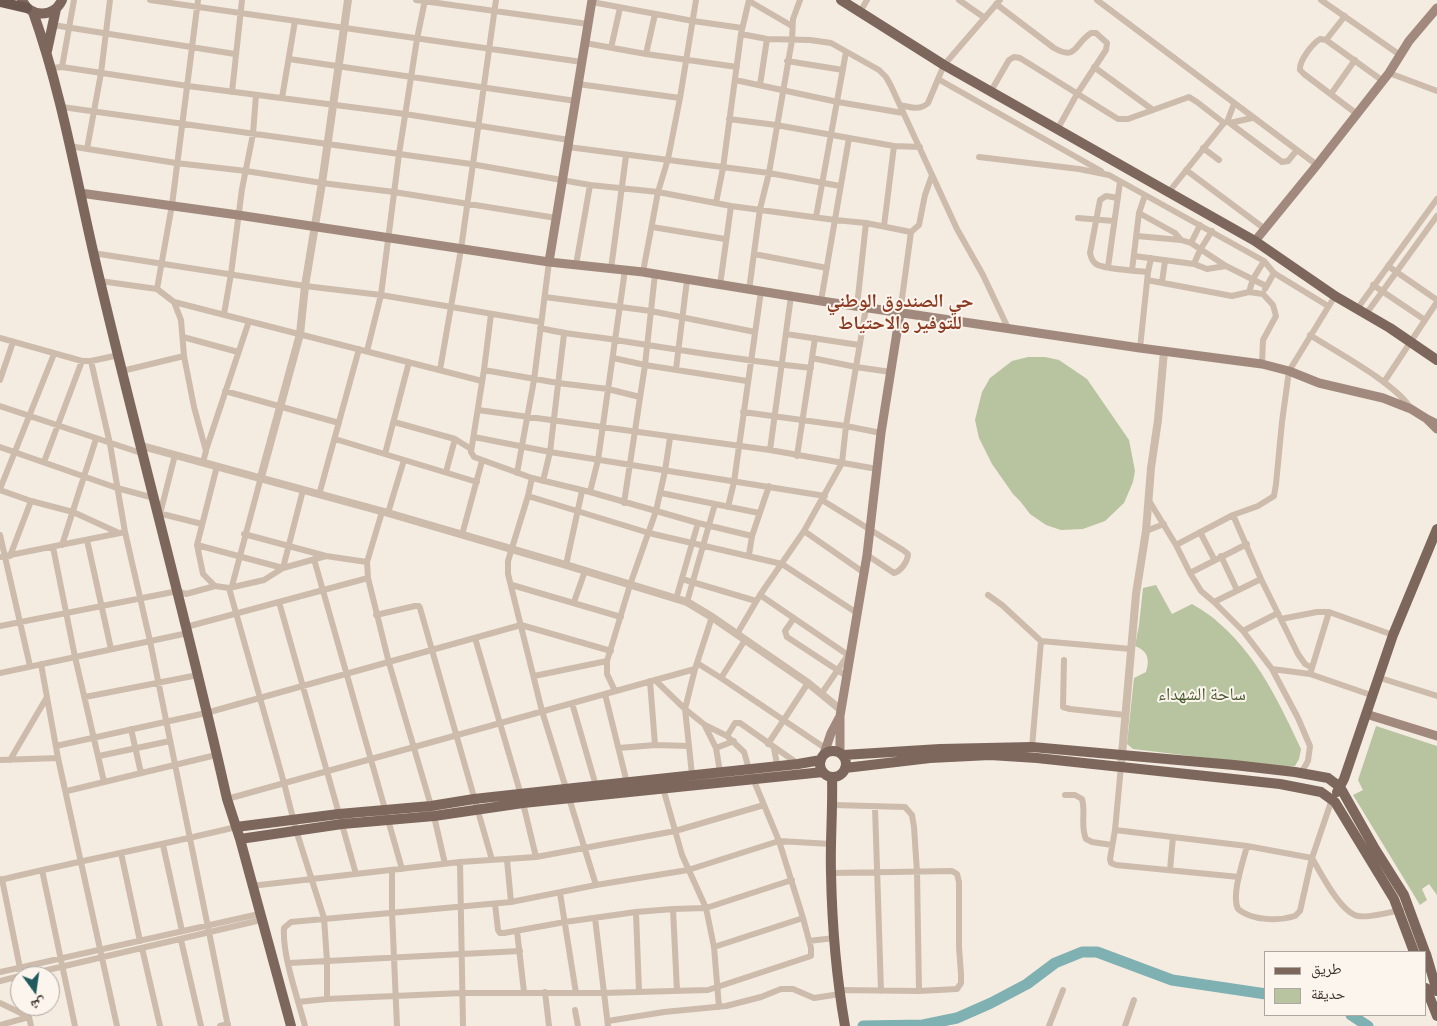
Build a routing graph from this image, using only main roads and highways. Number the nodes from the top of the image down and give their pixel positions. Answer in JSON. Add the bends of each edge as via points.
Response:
{"nodes":[{"id":1,"x":841,"y":0,"type":"edge"},
{"id":2,"x":592,"y":1,"type":"edge"},
{"id":3,"x":0,"y":2,"type":"edge"},
{"id":4,"x":59,"y":4,"type":"edge"},
{"id":5,"x":27,"y":7,"type":"edge"},
{"id":6,"x":1437,"y":10,"type":"edge"},
{"id":7,"x":47,"y":52,"type":"junction"},
{"id":8,"x":80,"y":193,"type":"junction"},
{"id":9,"x":1255,"y":241,"type":"junction"},
{"id":10,"x":549,"y":262,"type":"junction"},
{"id":11,"x":900,"y":313,"type":"junction"},
{"id":12,"x":1437,"y":360,"type":"edge"},
{"id":13,"x":1427,"y":419,"type":"junction"},
{"id":14,"x":1437,"y":424,"type":"edge"},
{"id":15,"x":1437,"y":429,"type":"edge"},
{"id":16,"x":1437,"y":529,"type":"edge"},
{"id":17,"x":841,"y":713,"type":"junction"},
{"id":18,"x":1366,"y":714,"type":"junction"},
{"id":19,"x":1437,"y":736,"type":"edge"},
{"id":20,"x":823,"y":754,"type":"junction"},
{"id":21,"x":841,"y":754,"type":"junction"},
{"id":22,"x":1165,"y":758,"type":"junction"},
{"id":23,"x":845,"y":768,"type":"junction"},
{"id":24,"x":1162,"y":771,"type":"junction"},
{"id":25,"x":751,"y":774,"type":"junction"},
{"id":26,"x":828,"y":774,"type":"junction"},
{"id":27,"x":1340,"y":787,"type":"junction"},
{"id":28,"x":568,"y":793,"type":"junction"},
{"id":29,"x":522,"y":799,"type":"junction"},
{"id":30,"x":1332,"y":799,"type":"junction"},
{"id":31,"x":433,"y":811,"type":"junction"},
{"id":32,"x":295,"y":825,"type":"junction"},
{"id":33,"x":236,"y":827,"type":"junction"},
{"id":34,"x":240,"y":839,"type":"junction"},
{"id":35,"x":1414,"y":951,"type":"edge"},
{"id":36,"x":1425,"y":951,"type":"edge"},
{"id":37,"x":1427,"y":956,"type":"edge"},
{"id":38,"x":1427,"y":991,"type":"edge"},
{"id":39,"x":1437,"y":991,"type":"edge"},
{"id":40,"x":1437,"y":1016,"type":"edge"},
{"id":41,"x":291,"y":1026,"type":"edge"},
{"id":42,"x":845,"y":1026,"type":"edge"}],
"edges":[{"from":1,"to":9,"type":"main road","via":[[944,65]]},
{"from":2,"to":10,"type":"main road"},
{"from":3,"to":5,"type":"highway"},
{"from":4,"to":5,"type":"main road","via":[[45,14]]},
{"from":4,"to":7,"type":"main road"},
{"from":5,"to":7,"type":"main road"},
{"from":6,"to":9,"type":"main road","via":[[1417,31],[1386,77]]},
{"from":7,"to":8,"type":"main road"},
{"from":8,"to":10,"type":"main road"},
{"from":8,"to":33,"type":"main road"},
{"from":9,"to":12,"type":"main road"},
{"from":10,"to":11,"type":"main road","via":[[643,272]]},
{"from":11,"to":13,"type":"main road","via":[[1262,364],[1319,383],[1383,398]]},
{"from":11,"to":17,"type":"main road","via":[[881,433],[871,529]]},
{"from":13,"to":14,"type":"main road"},
{"from":13,"to":15,"type":"main road"},
{"from":16,"to":18,"type":"main road","via":[[1393,635]]},
{"from":17,"to":20,"type":"main road"},
{"from":17,"to":21,"type":"main road"},
{"from":18,"to":19,"type":"main road"},
{"from":18,"to":27,"type":"main road"},
{"from":20,"to":21,"type":"main road","via":[[832,751]]},
{"from":20,"to":25,"type":"main road","via":[[798,764],[777,765]]},
{"from":20,"to":26,"type":"main road","via":[[820,766]]},
{"from":21,"to":22,"type":"main road","via":[[1032,747]]},
{"from":21,"to":23,"type":"main road"},
{"from":22,"to":24,"type":"main road"},
{"from":22,"to":27,"type":"main road","via":[[1301,773],[1328,778]]},
{"from":23,"to":24,"type":"main road","via":[[990,755]]},
{"from":23,"to":26,"type":"main road","via":[[840,774]]},
{"from":24,"to":30,"type":"main road","via":[[1280,784],[1321,792]]},
{"from":25,"to":26,"type":"main road"},
{"from":25,"to":28,"type":"main road","via":[[663,788]]},
{"from":25,"to":28,"type":"main road","via":[[720,772],[596,786]]},
{"from":26,"to":42,"type":"main road","via":[[833,805],[830,844],[834,938]]},
{"from":27,"to":30,"type":"main road"},
{"from":27,"to":36,"type":"main road","via":[[1404,895]]},
{"from":28,"to":29,"type":"main road"},
{"from":29,"to":31,"type":"main road","via":[[478,810]]},
{"from":29,"to":31,"type":"main road","via":[[474,799]]},
{"from":30,"to":35,"type":"main road","via":[[1394,899]]},
{"from":31,"to":32,"type":"main road"},
{"from":32,"to":33,"type":"main road"},
{"from":32,"to":34,"type":"main road"},
{"from":33,"to":34,"type":"main road"},
{"from":34,"to":41,"type":"main road"},
{"from":37,"to":39,"type":"main road"},
{"from":38,"to":40,"type":"main road"}]}
